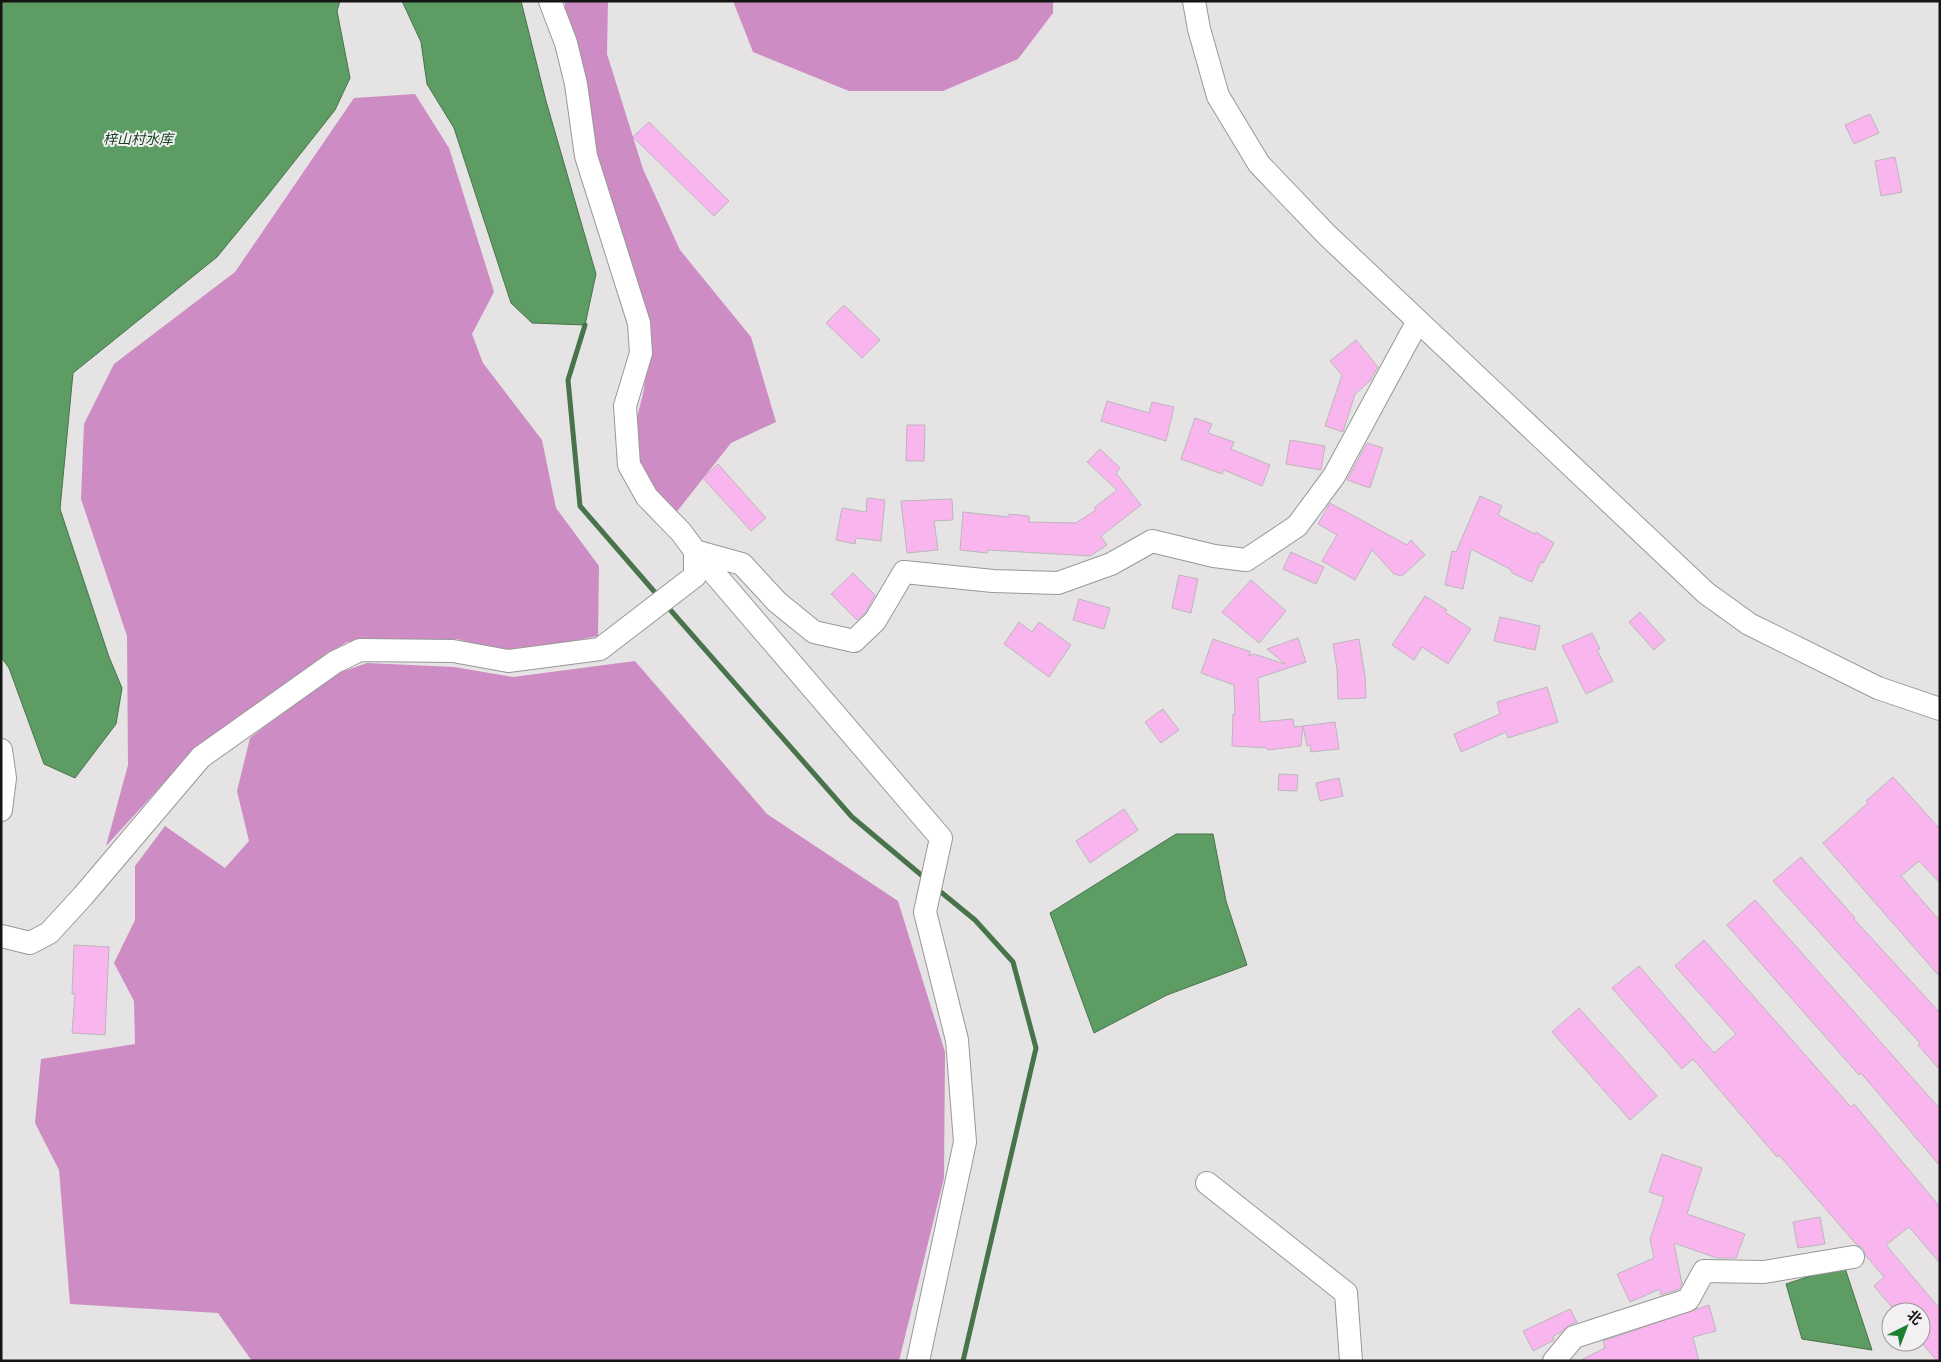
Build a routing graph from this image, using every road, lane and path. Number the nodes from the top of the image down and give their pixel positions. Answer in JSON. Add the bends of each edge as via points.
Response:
{"nodes":[{"id":1,"x":550,"y":1,"type":"edge"},
{"id":2,"x":1194,"y":1,"type":"edge"},
{"id":3,"x":1418,"y":321,"type":"junction"},
{"id":4,"x":696,"y":551,"type":"junction"},
{"id":5,"x":1940,"y":709,"type":"edge"},
{"id":6,"x":1,"y":750,"type":"edge"},
{"id":7,"x":1,"y":810,"type":"edge"},
{"id":8,"x":1,"y":936,"type":"edge"},
{"id":9,"x":1207,"y":1183,"type":"dead end"},
{"id":10,"x":1853,"y":1258,"type":"dead end"},
{"id":11,"x":918,"y":1361,"type":"edge"},
{"id":12,"x":1351,"y":1361,"type":"edge"},
{"id":13,"x":1554,"y":1361,"type":"edge"}],
"edges":[{"from":1,"to":4,"type":"street","via":[[566,43],[576,84],[586,156],[639,323],[641,353],[626,406],[629,465],[647,496]]},
{"from":2,"to":3,"type":"street","via":[[1218,96],[1259,164],[1327,235]]},
{"from":3,"to":4,"type":"street","via":[[1334,476],[1297,526],[1246,560],[1152,541],[1111,564],[1058,583],[904,572],[875,621],[854,640],[814,632],[777,602],[742,564]]},
{"from":3,"to":5,"type":"street","via":[[1706,593],[1749,624],[1869,684]]},
{"from":4,"to":8,"type":"street","via":[[695,576],[600,649],[508,661],[453,650],[360,650],[335,662],[201,757],[49,933],[30,944]]},
{"from":4,"to":11,"type":"street","via":[[941,838],[925,912],[957,1040],[965,1142]]},
{"from":6,"to":7,"type":"street","via":[[5,778]]},
{"from":9,"to":12,"type":"street","via":[[1346,1293]]},
{"from":10,"to":13,"type":"street","via":[[1764,1272],[1704,1271],[1688,1300],[1574,1337]]}]}
